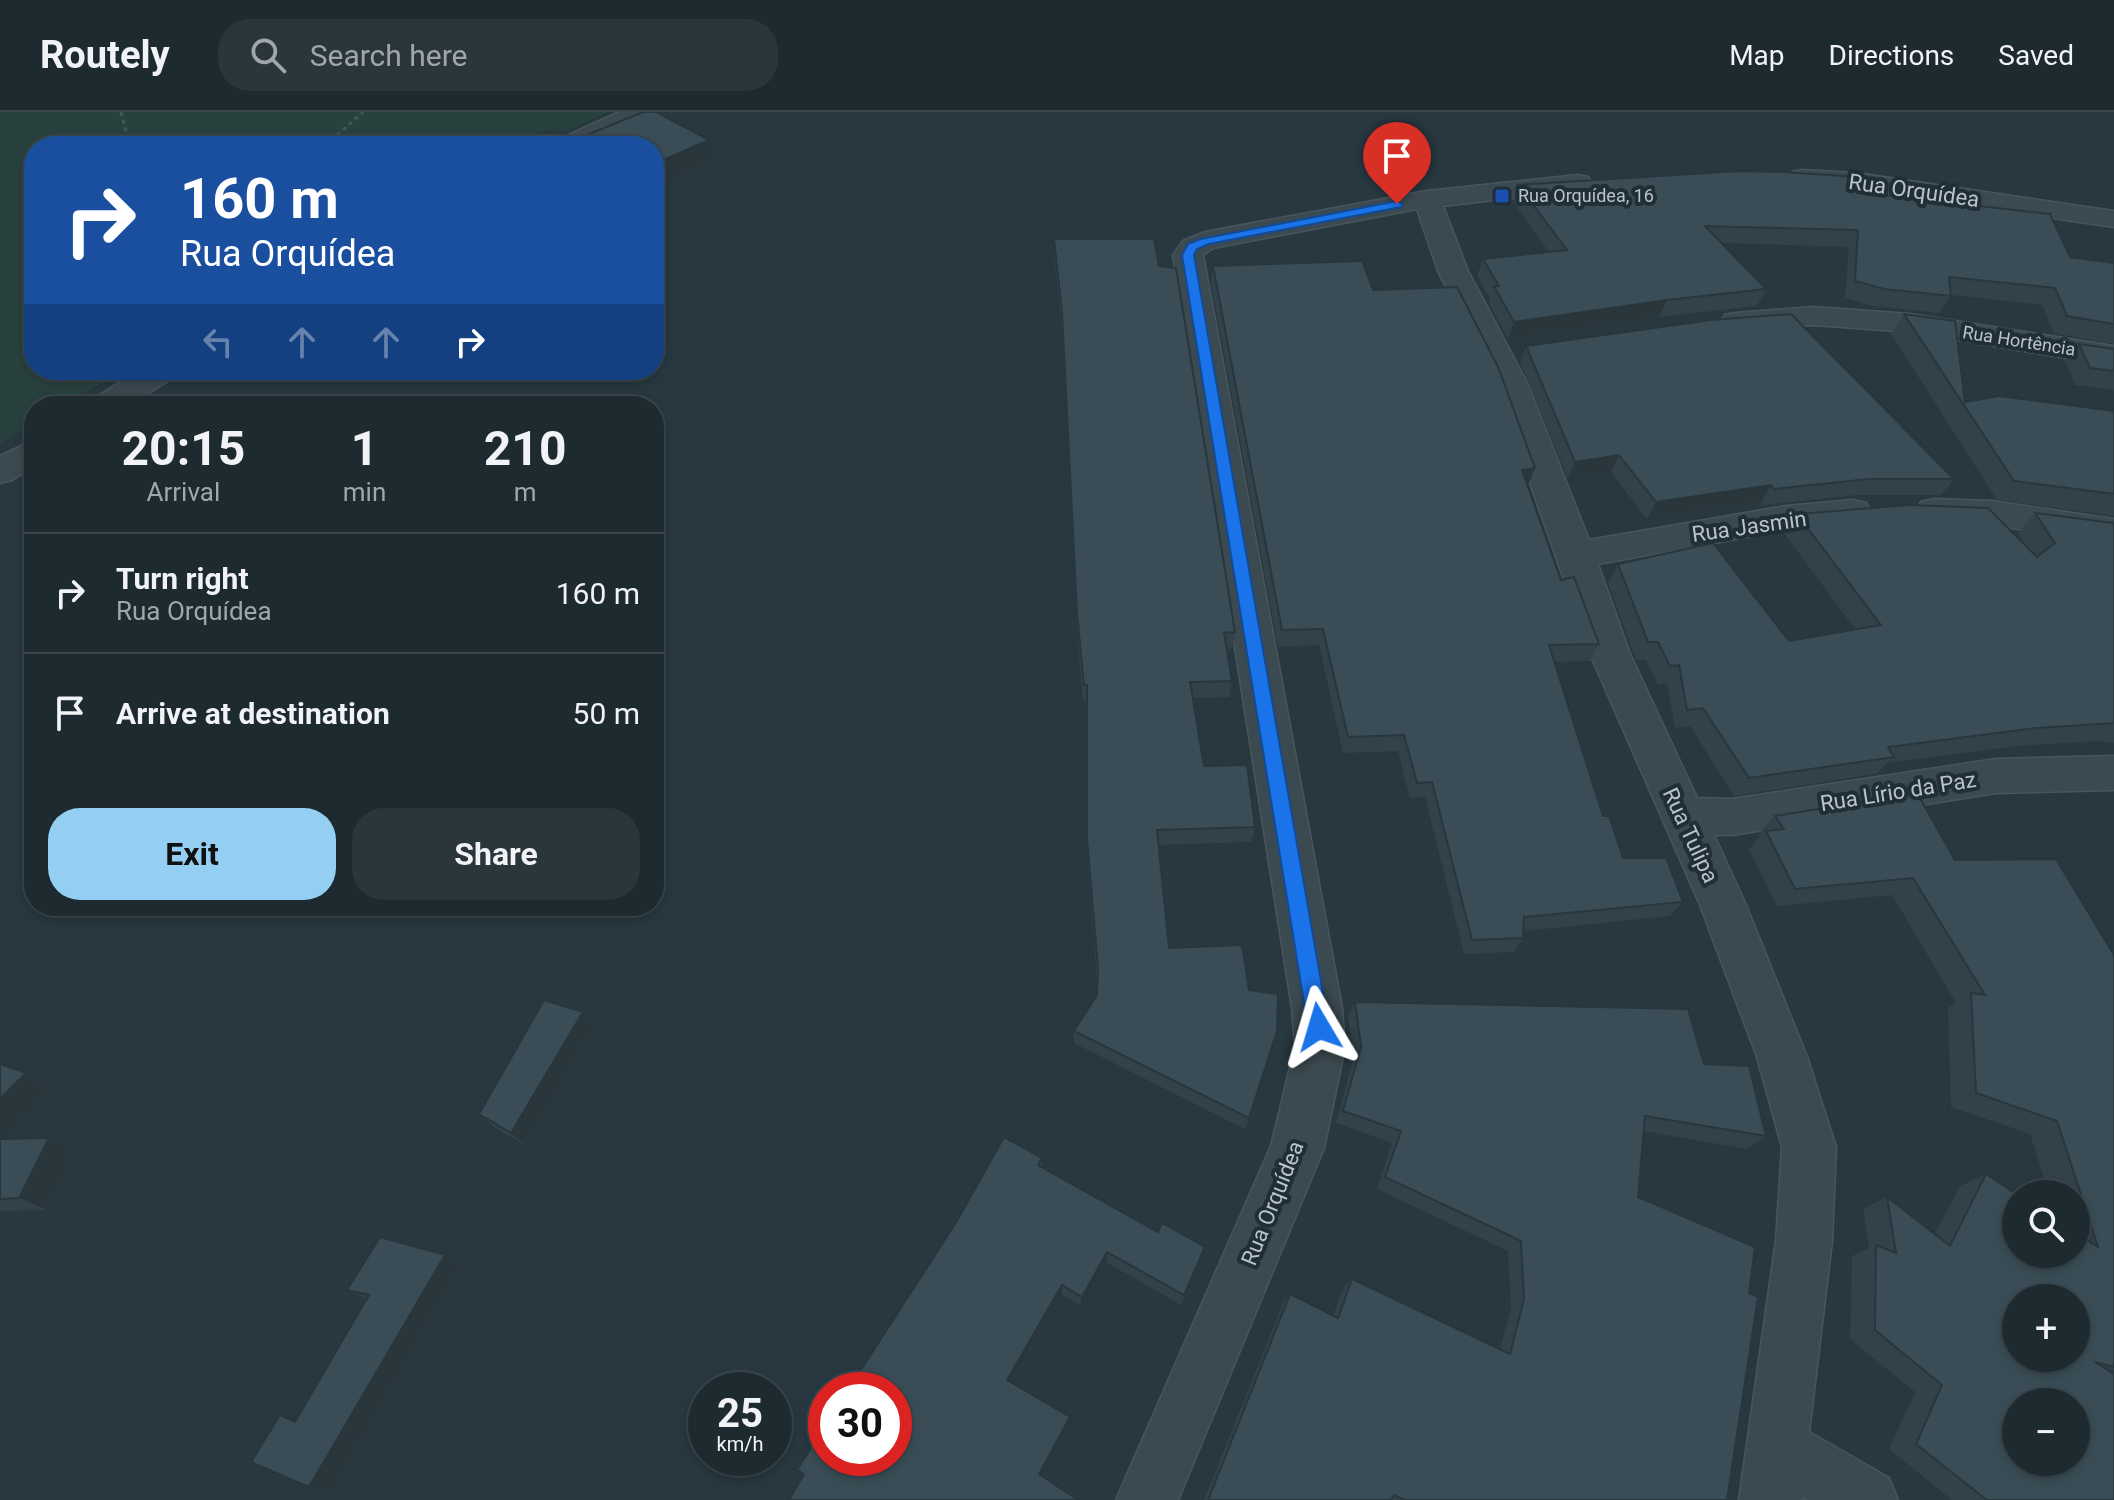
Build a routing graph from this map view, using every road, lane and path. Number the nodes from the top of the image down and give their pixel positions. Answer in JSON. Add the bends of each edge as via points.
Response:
{"nodes":[{"id":1,"x":121,"y":112,"type":"edge"},
{"id":2,"x":363,"y":112,"type":"edge"},
{"id":3,"x":640,"y":112,"type":"edge"},
{"id":4,"x":127,"y":136,"type":"edge"},
{"id":5,"x":336,"y":136,"type":"edge"},
{"id":6,"x":588,"y":136,"type":"edge"},
{"id":7,"x":1769,"y":176,"type":"edge"},
{"id":8,"x":1616,"y":180,"type":"edge"},
{"id":9,"x":1427,"y":199,"type":"junction"},
{"id":10,"x":2114,"y":219,"type":"edge"},
{"id":11,"x":1702,"y":325,"type":"edge"},
{"id":12,"x":2114,"y":356,"type":"edge"},
{"id":13,"x":147,"y":380,"type":"edge"},
{"id":14,"x":121,"y":396,"type":"edge"},
{"id":15,"x":24,"y":457,"type":"edge"},
{"id":16,"x":0,"y":472,"type":"edge"},
{"id":17,"x":2114,"y":531,"type":"edge"},
{"id":18,"x":1576,"y":555,"type":"junction"},
{"id":19,"x":2107,"y":782,"type":"edge"},
{"id":20,"x":1682,"y":816,"type":"junction"},
{"id":21,"x":1775,"y":1475,"type":"edge"},
{"id":22,"x":1147,"y":1500,"type":"edge"},
{"id":23,"x":1867,"y":1500,"type":"edge"}],
"edges":[{"from":1,"to":4,"type":"path"},
{"from":2,"to":5,"type":"path"},
{"from":3,"to":6,"type":"street"},
{"from":7,"to":10,"type":"street","name":"Rua Orquídea","via":[[1856,181]]},
{"from":8,"to":9,"type":"street","name":"Rua Orquídea"},
{"from":9,"to":18,"type":"street","name":"Rua Tulipa","via":[[1453,271],[1510,351],[1511,383]]},
{"from":9,"to":22,"type":"street","name":"Rua Orquídea","via":[[1205,241],[1188,255],[1315,992],[1320,1047],[1297,1148]]},
{"from":11,"to":12,"type":"street","name":"Rua Hortência","via":[[1814,316],[1910,323]]},
{"from":13,"to":14,"type":"street"},
{"from":15,"to":16,"type":"street"},
{"from":17,"to":18,"type":"street","name":"Rua Jasmin","via":[[1991,513],[1894,509],[1786,518]]},
{"from":18,"to":20,"type":"street","name":"Rua Tulipa","via":[[1610,654]]},
{"from":19,"to":20,"type":"street","name":"Rua Lírio da Paz","via":[[1996,776],[1732,817]]},
{"from":20,"to":21,"type":"street","name":"Rua Tulipa","via":[[1777,1043],[1809,1147],[1804,1241]]},
{"from":21,"to":23,"type":"street"}]}
